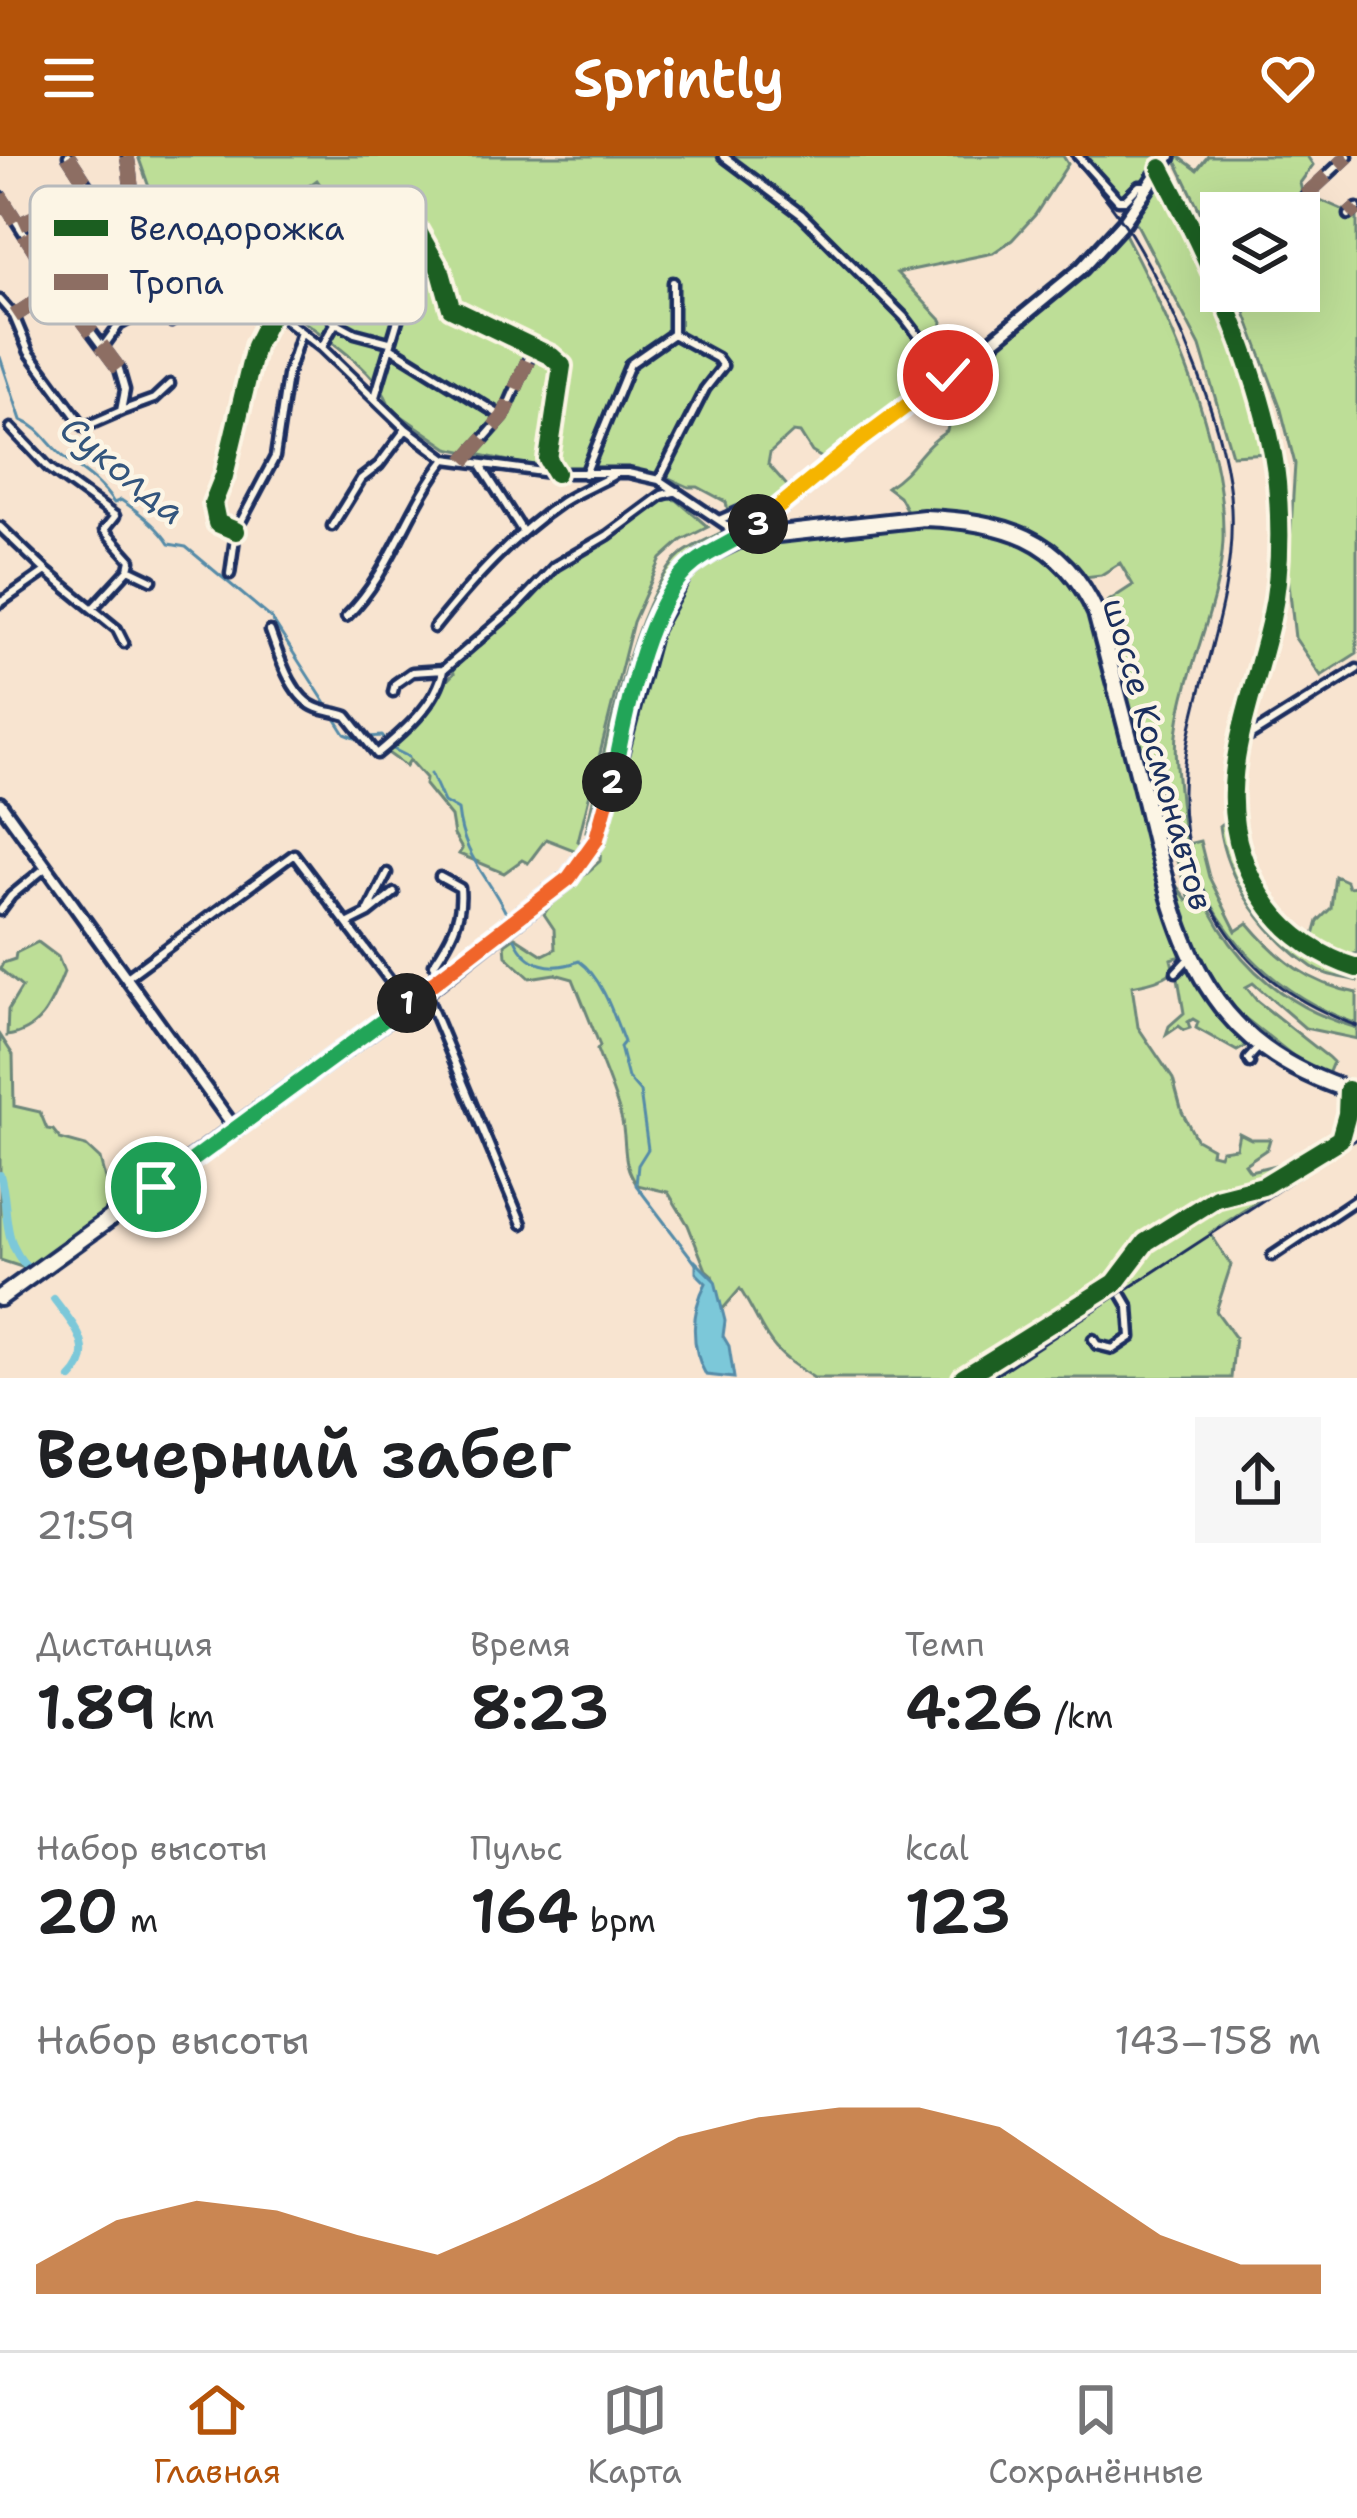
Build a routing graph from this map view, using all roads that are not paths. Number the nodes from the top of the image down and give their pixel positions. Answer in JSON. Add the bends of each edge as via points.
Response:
{"nodes":[{"id":1,"x":68,"y":156,"type":"edge"},
{"id":2,"x":127,"y":156,"type":"edge"},
{"id":3,"x":723,"y":156,"type":"edge"},
{"id":4,"x":1078,"y":156,"type":"edge"},
{"id":5,"x":1348,"y":156,"type":"edge"},
{"id":6,"x":1165,"y":162,"type":"edge"},
{"id":7,"x":88,"y":186,"type":"edge"},
{"id":8,"x":133,"y":186,"type":"edge"},
{"id":9,"x":1148,"y":186,"type":"junction"},
{"id":10,"x":1309,"y":192,"type":"edge"},
{"id":11,"x":0,"y":196,"type":"edge"},
{"id":12,"x":1357,"y":208,"type":"edge"},
{"id":13,"x":1349,"y":215,"type":"dead end"},
{"id":14,"x":30,"y":219,"type":"edge"},
{"id":15,"x":20,"y":224,"type":"junction"},
{"id":16,"x":30,"y":240,"type":"edge"},
{"id":17,"x":426,"y":246,"type":"edge"},
{"id":18,"x":673,"y":282,"type":"dead end"},
{"id":19,"x":0,"y":300,"type":"edge"},
{"id":20,"x":30,"y":305,"type":"edge"},
{"id":21,"x":14,"y":316,"type":"junction"},
{"id":22,"x":87,"y":324,"type":"edge"},
{"id":23,"x":121,"y":324,"type":"edge"},
{"id":24,"x":267,"y":324,"type":"edge"},
{"id":25,"x":291,"y":324,"type":"edge"},
{"id":26,"x":333,"y":324,"type":"edge"},
{"id":27,"x":340,"y":324,"type":"edge"},
{"id":28,"x":396,"y":324,"type":"edge"},
{"id":29,"x":301,"y":332,"type":"junction"},
{"id":30,"x":673,"y":334,"type":"junction"},
{"id":31,"x":390,"y":345,"type":"junction"},
{"id":32,"x":104,"y":347,"type":"junction"},
{"id":33,"x":322,"y":348,"type":"junction"},
{"id":34,"x":532,"y":350,"type":"junction"},
{"id":35,"x":948,"y":375,"type":"junction"},
{"id":36,"x":170,"y":384,"type":"dead end"},
{"id":37,"x":374,"y":398,"type":"junction"},
{"id":38,"x":122,"y":411,"type":"junction"},
{"id":39,"x":502,"y":417,"type":"junction"},
{"id":40,"x":11,"y":428,"type":"dead end"},
{"id":41,"x":406,"y":429,"type":"junction"},
{"id":42,"x":446,"y":459,"type":"junction"},
{"id":43,"x":464,"y":461,"type":"junction"},
{"id":44,"x":480,"y":464,"type":"junction"},
{"id":45,"x":556,"y":473,"type":"junction"},
{"id":46,"x":585,"y":474,"type":"junction"},
{"id":47,"x":615,"y":474,"type":"junction"},
{"id":48,"x":659,"y":480,"type":"junction"},
{"id":49,"x":677,"y":491,"type":"junction"},
{"id":50,"x":772,"y":512,"type":"junction"},
{"id":51,"x":718,"y":520,"type":"junction"},
{"id":52,"x":332,"y":526,"type":"dead end"},
{"id":53,"x":0,"y":527,"type":"edge"},
{"id":54,"x":236,"y":531,"type":"junction"},
{"id":55,"x":523,"y":532,"type":"junction"},
{"id":56,"x":738,"y":540,"type":"junction"},
{"id":57,"x":129,"y":569,"type":"junction"},
{"id":58,"x":46,"y":572,"type":"junction"},
{"id":59,"x":230,"y":574,"type":"dead end"},
{"id":60,"x":152,"y":580,"type":"dead end"},
{"id":61,"x":0,"y":603,"type":"edge"},
{"id":62,"x":93,"y":608,"type":"junction"},
{"id":63,"x":346,"y":617,"type":"dead end"},
{"id":64,"x":434,"y":628,"type":"dead end"},
{"id":65,"x":270,"y":632,"type":"dead end"},
{"id":66,"x":124,"y":644,"type":"dead end"},
{"id":67,"x":1357,"y":669,"type":"edge"},
{"id":68,"x":443,"y":670,"type":"junction"},
{"id":69,"x":393,"y":692,"type":"dead end"},
{"id":70,"x":1239,"y":743,"type":"junction"},
{"id":71,"x":0,"y":803,"type":"edge"},
{"id":72,"x":45,"y":867,"type":"junction"},
{"id":73,"x":387,"y":873,"type":"dead end"},
{"id":74,"x":440,"y":877,"type":"dead end"},
{"id":75,"x":394,"y":892,"type":"dead end"},
{"id":76,"x":0,"y":911,"type":"edge"},
{"id":77,"x":366,"y":914,"type":"junction"},
{"id":78,"x":346,"y":924,"type":"junction"},
{"id":79,"x":1190,"y":956,"type":"junction"},
{"id":80,"x":1357,"y":968,"type":"edge"},
{"id":81,"x":1176,"y":972,"type":"dead end"},
{"id":82,"x":126,"y":978,"type":"junction"},
{"id":83,"x":440,"y":978,"type":"junction"},
{"id":84,"x":423,"y":992,"type":"junction"},
{"id":85,"x":1262,"y":1045,"type":"junction"},
{"id":86,"x":1250,"y":1063,"type":"dead end"},
{"id":87,"x":1352,"y":1091,"type":"edge"},
{"id":88,"x":236,"y":1130,"type":"junction"},
{"id":89,"x":1357,"y":1199,"type":"edge"},
{"id":90,"x":522,"y":1223,"type":"dead end"},
{"id":91,"x":1272,"y":1256,"type":"dead end"},
{"id":92,"x":0,"y":1280,"type":"edge"},
{"id":93,"x":1115,"y":1283,"type":"junction"},
{"id":94,"x":16,"y":1287,"type":"junction"},
{"id":95,"x":0,"y":1298,"type":"edge"},
{"id":96,"x":1093,"y":1340,"type":"dead end"},
{"id":97,"x":963,"y":1378,"type":"edge"}],
"edges":[{"from":1,"to":7,"type":"street"},
{"from":2,"to":8,"type":"street"},
{"from":3,"to":35,"type":"street","via":[[802,215],[904,317]]},
{"from":4,"to":9,"type":"street","via":[[1118,200]]},
{"from":5,"to":10,"type":"street"},
{"from":6,"to":9,"type":"main road"},
{"from":6,"to":70,"type":"street","via":[[1250,368],[1275,466],[1276,589]]},
{"from":9,"to":35,"type":"main road","via":[[1082,268]]},
{"from":11,"to":15,"type":"street"},
{"from":12,"to":13,"type":"street"},
{"from":14,"to":15,"type":"street"},
{"from":15,"to":16,"type":"street"},
{"from":17,"to":34,"type":"street","via":[[451,308]]},
{"from":18,"to":30,"type":"street"},
{"from":19,"to":21,"type":"street"},
{"from":20,"to":21,"type":"street"},
{"from":21,"to":38,"type":"street","via":[[29,352],[84,427]]},
{"from":22,"to":32,"type":"street"},
{"from":23,"to":32,"type":"street"},
{"from":24,"to":54,"type":"street","via":[[213,503],[217,523]]},
{"from":25,"to":29,"type":"street"},
{"from":26,"to":33,"type":"street"},
{"from":27,"to":31,"type":"street"},
{"from":28,"to":31,"type":"street"},
{"from":29,"to":33,"type":"street"},
{"from":29,"to":54,"type":"street","via":[[275,457]]},
{"from":30,"to":46,"type":"street","via":[[630,364]]},
{"from":30,"to":48,"type":"street","via":[[723,365]]},
{"from":31,"to":37,"type":"street"},
{"from":31,"to":39,"type":"street"},
{"from":32,"to":38,"type":"street","via":[[125,390]]},
{"from":33,"to":37,"type":"street"},
{"from":34,"to":39,"type":"street"},
{"from":34,"to":45,"type":"street","via":[[562,366],[548,460]]},
{"from":35,"to":50,"type":"main road"},
{"from":36,"to":38,"type":"street"},
{"from":37,"to":41,"type":"street"},
{"from":39,"to":43,"type":"street"},
{"from":40,"to":57,"type":"street","via":[[49,468],[116,516],[104,530],[131,560]]},
{"from":41,"to":42,"type":"street"},
{"from":41,"to":52,"type":"street"},
{"from":42,"to":43,"type":"street"},
{"from":42,"to":63,"type":"street","via":[[385,570]]},
{"from":43,"to":44,"type":"street"},
{"from":44,"to":45,"type":"street"},
{"from":44,"to":55,"type":"street"},
{"from":45,"to":46,"type":"street"},
{"from":46,"to":47,"type":"street"},
{"from":47,"to":48,"type":"street"},
{"from":47,"to":55,"type":"street"},
{"from":48,"to":49,"type":"street"},
{"from":49,"to":51,"type":"street"},
{"from":49,"to":68,"type":"street","via":[[555,566]]},
{"from":50,"to":51,"type":"street","via":[[751,506]]},
{"from":50,"to":56,"type":"main road"},
{"from":51,"to":56,"type":"street"},
{"from":53,"to":58,"type":"street"},
{"from":54,"to":59,"type":"street"},
{"from":55,"to":64,"type":"street"},
{"from":56,"to":79,"type":"main road","name":"шоссе Космонавтов","via":[[950,519],[1010,530],[1073,572],[1096,613],[1162,878]]},
{"from":56,"to":83,"type":"main road","name":"шоссе Космонавтов","via":[[684,573],[653,628],[584,861]]},
{"from":57,"to":60,"type":"street"},
{"from":57,"to":62,"type":"street"},
{"from":58,"to":61,"type":"street"},
{"from":58,"to":62,"type":"street"},
{"from":62,"to":66,"type":"street"},
{"from":65,"to":68,"type":"street","via":[[308,704],[347,716],[377,754],[425,707]]},
{"from":67,"to":70,"type":"street"},
{"from":68,"to":69,"type":"street","via":[[412,672]]},
{"from":70,"to":80,"type":"street","via":[[1232,822],[1249,876],[1287,928]]},
{"from":71,"to":72,"type":"street"},
{"from":72,"to":76,"type":"street"},
{"from":72,"to":82,"type":"street"},
{"from":73,"to":77,"type":"street"},
{"from":74,"to":83,"type":"street","via":[[460,888],[461,898],[454,937],[434,964]]},
{"from":75,"to":77,"type":"street"},
{"from":77,"to":78,"type":"street"},
{"from":78,"to":82,"type":"street","via":[[294,854]]},
{"from":78,"to":84,"type":"street","via":[[393,985]]},
{"from":79,"to":81,"type":"street"},
{"from":79,"to":85,"type":"main road","name":"шоссе Космонавтов","via":[[1228,1017]]},
{"from":82,"to":88,"type":"street"},
{"from":83,"to":84,"type":"main road","name":"шоссе Космонавтов"},
{"from":84,"to":88,"type":"main road","name":"шоссе Космонавтов"},
{"from":84,"to":90,"type":"street"},
{"from":85,"to":86,"type":"street"},
{"from":85,"to":87,"type":"main road","name":"шоссе Космонавтов","via":[[1310,1078]]},
{"from":87,"to":93,"type":"street","via":[[1340,1139],[1263,1186],[1216,1198],[1146,1242]]},
{"from":88,"to":94,"type":"main road","name":"шоссе Космонавтов"},
{"from":89,"to":91,"type":"street"},
{"from":92,"to":94,"type":"street"},
{"from":93,"to":96,"type":"street","via":[[1130,1307],[1131,1337],[1113,1348]]},
{"from":93,"to":97,"type":"street"},
{"from":94,"to":95,"type":"main road","name":"шоссе Космонавтов"}]}
